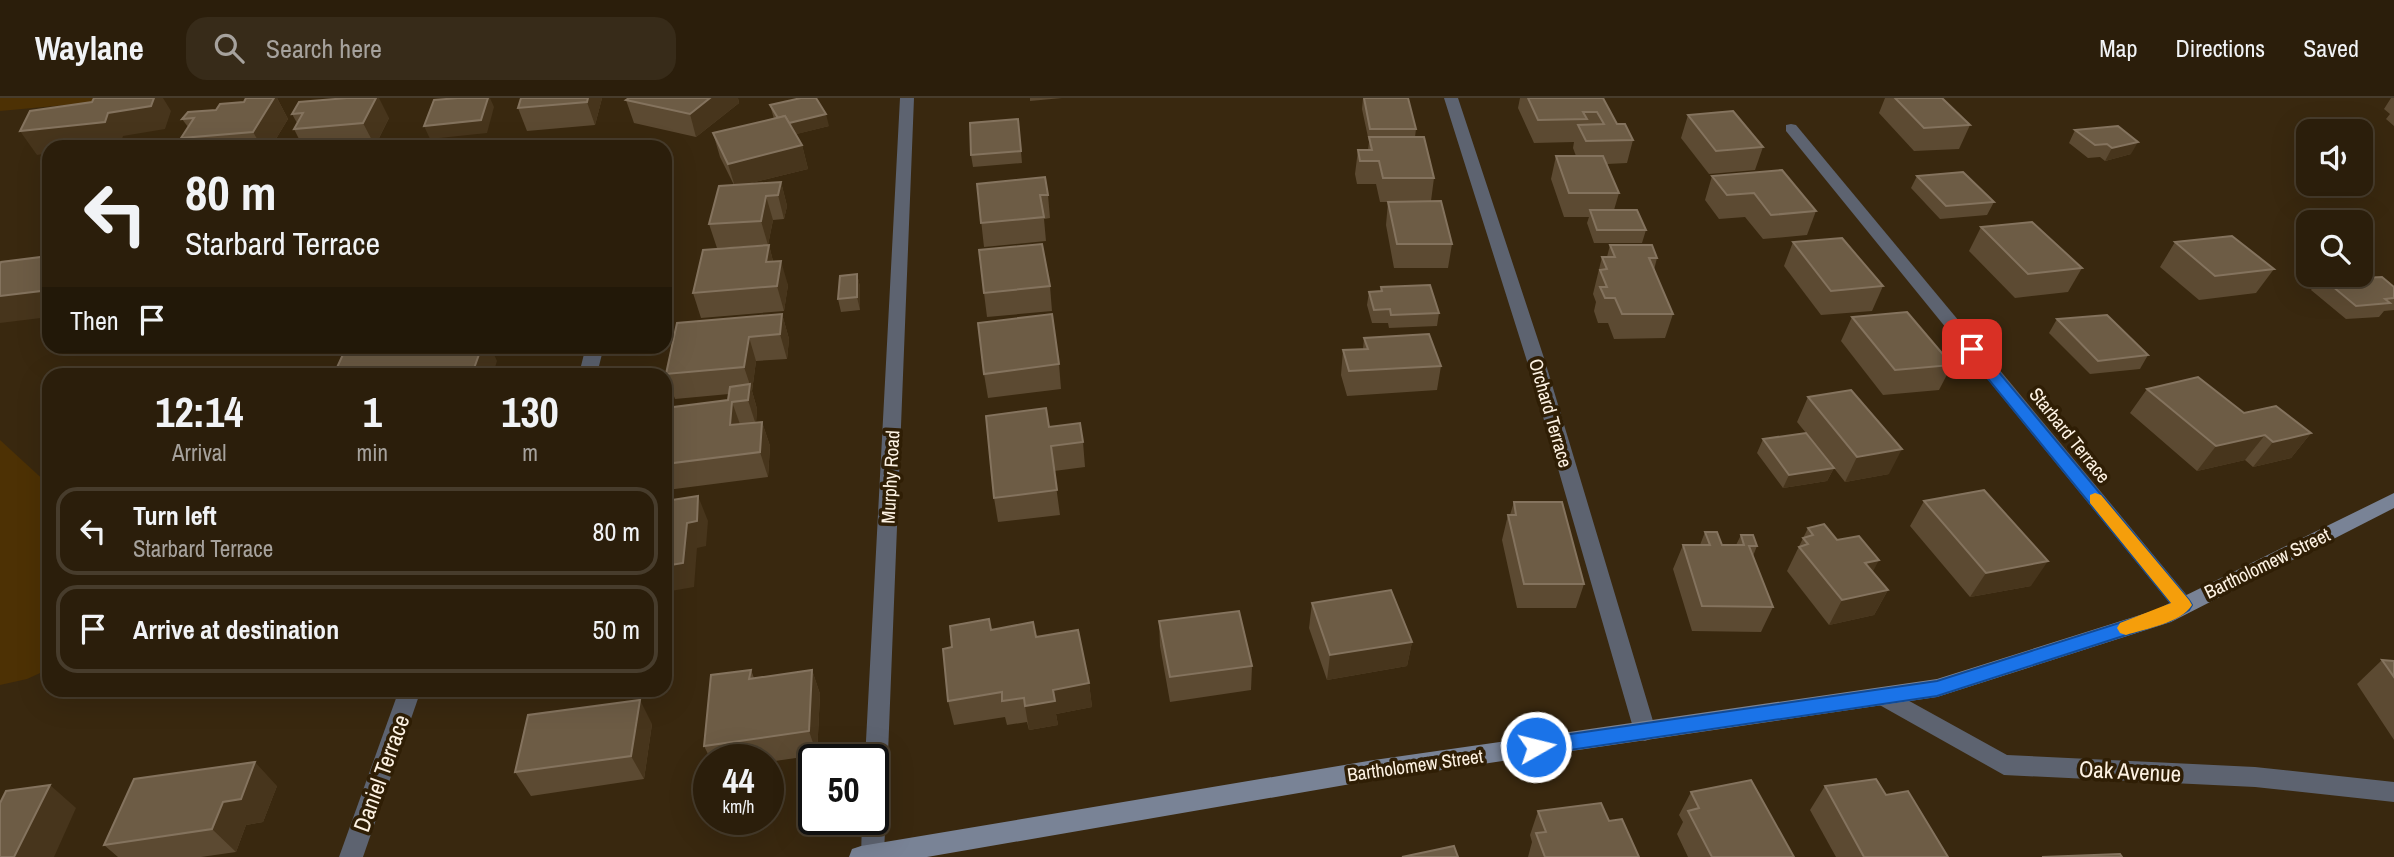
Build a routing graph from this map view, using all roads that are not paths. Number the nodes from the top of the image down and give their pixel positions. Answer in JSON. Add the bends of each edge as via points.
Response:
{"nodes":[{"id":1,"x":907,"y":98,"type":"edge"},
{"id":2,"x":1451,"y":98,"type":"edge"},
{"id":3,"x":1791,"y":128,"type":"dead end"},
{"id":4,"x":2394,"y":500,"type":"edge"},
{"id":5,"x":2183,"y":605,"type":"junction"},
{"id":6,"x":1884,"y":696,"type":"junction"},
{"id":7,"x":408,"y":697,"type":"edge"},
{"id":8,"x":1645,"y":731,"type":"junction"},
{"id":9,"x":2394,"y":792,"type":"edge"},
{"id":10,"x":867,"y":856,"type":"edge"},
{"id":11,"x":351,"y":857,"type":"edge"}],
"edges":[{"from":1,"to":10,"type":"street","name":"Murphy Road"},
{"from":2,"to":8,"type":"street","name":"Orchard Terrace","via":[[1535,358]]},
{"from":3,"to":5,"type":"street","name":"Starbard Terrace"},
{"from":4,"to":5,"type":"main road","name":"Bartholomew Street"},
{"from":5,"to":6,"type":"main road","name":"Bartholomew Street","via":[[2163,616],[1937,688]]},
{"from":6,"to":8,"type":"main road","name":"Bartholomew Street"},
{"from":6,"to":9,"type":"street","name":"Oak Avenue","via":[[2004,765],[2255,777]]},
{"from":7,"to":11,"type":"street","name":"Daniel Terrace"},
{"from":8,"to":10,"type":"main road","name":"Bartholomew Street","via":[[1374,770]]}]}
